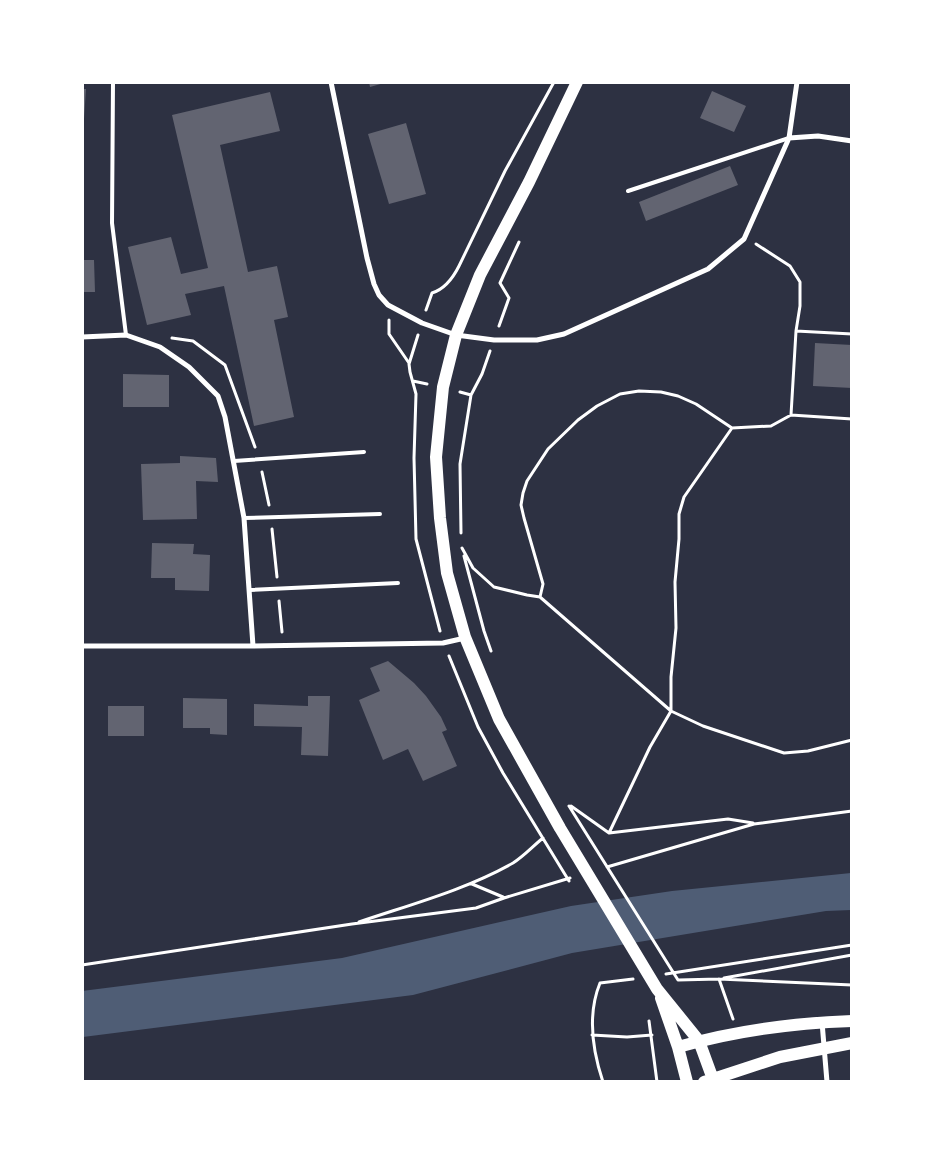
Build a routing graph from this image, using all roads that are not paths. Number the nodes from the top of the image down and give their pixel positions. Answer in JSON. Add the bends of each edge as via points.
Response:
{"nodes":[{"id":1,"x":113,"y":82,"type":"edge"},
{"id":2,"x":331,"y":82,"type":"edge"},
{"id":3,"x":577,"y":82,"type":"edge"},
{"id":4,"x":797,"y":82,"type":"edge"},
{"id":5,"x":790,"y":138,"type":"junction"},
{"id":6,"x":852,"y":141,"type":"edge"},
{"id":7,"x":628,"y":191,"type":"dead end"},
{"id":8,"x":126,"y":335,"type":"junction"},
{"id":9,"x":456,"y":335,"type":"junction"},
{"id":10,"x":82,"y":337,"type":"edge"},
{"id":11,"x":364,"y":452,"type":"dead end"},
{"id":12,"x":234,"y":461,"type":"junction"},
{"id":13,"x":380,"y":514,"type":"dead end"},
{"id":14,"x":244,"y":518,"type":"junction"},
{"id":15,"x":398,"y":582,"type":"dead end"},
{"id":16,"x":250,"y":590,"type":"junction"},
{"id":17,"x":465,"y":637,"type":"junction"},
{"id":18,"x":82,"y":646,"type":"edge"},
{"id":19,"x":253,"y":646,"type":"junction"},
{"id":20,"x":657,"y":989,"type":"junction"},
{"id":21,"x":852,"y":1021,"type":"edge"},
{"id":22,"x":822,"y":1022,"type":"junction"},
{"id":23,"x":699,"y":1041,"type":"junction"},
{"id":24,"x":852,"y":1043,"type":"edge"},
{"id":25,"x":678,"y":1047,"type":"junction"},
{"id":26,"x":825,"y":1049,"type":"junction"},
{"id":27,"x":711,"y":1081,"type":"edge"},
{"id":28,"x":687,"y":1082,"type":"edge"},
{"id":29,"x":827,"y":1082,"type":"edge"}],
"edges":[{"from":1,"to":8,"type":"lane","via":[[112,223]]},
{"from":2,"to":9,"type":"street","via":[[379,295],[388,305],[422,323]]},
{"from":3,"to":9,"type":"main road","via":[[480,275]]},
{"from":4,"to":5,"type":"street"},
{"from":5,"to":6,"type":"street","via":[[818,136]]},
{"from":5,"to":7,"type":"lane"},
{"from":5,"to":9,"type":"street","via":[[744,238],[708,269],[564,334],[537,340],[494,340]]},
{"from":8,"to":10,"type":"street"},
{"from":8,"to":12,"type":"street","via":[[160,347],[189,367],[218,396]]},
{"from":9,"to":17,"type":"main road","via":[[443,387],[436,457],[447,573]]},
{"from":11,"to":12,"type":"lane"},
{"from":12,"to":14,"type":"street"},
{"from":13,"to":14,"type":"lane"},
{"from":14,"to":16,"type":"street"},
{"from":15,"to":16,"type":"lane"},
{"from":16,"to":19,"type":"street"},
{"from":17,"to":19,"type":"street","via":[[443,643]]},
{"from":17,"to":20,"type":"main road","via":[[499,720]]},
{"from":18,"to":19,"type":"street"},
{"from":20,"to":23,"type":"main road"},
{"from":20,"to":25,"type":"main road"},
{"from":21,"to":22,"type":"main road"},
{"from":22,"to":23,"type":"main road"},
{"from":22,"to":26,"type":"street"},
{"from":23,"to":25,"type":"main road"},
{"from":23,"to":27,"type":"main road"},
{"from":24,"to":26,"type":"main road"},
{"from":25,"to":28,"type":"main road"},
{"from":26,"to":27,"type":"main road","via":[[780,1058]]},
{"from":26,"to":29,"type":"street"}]}
